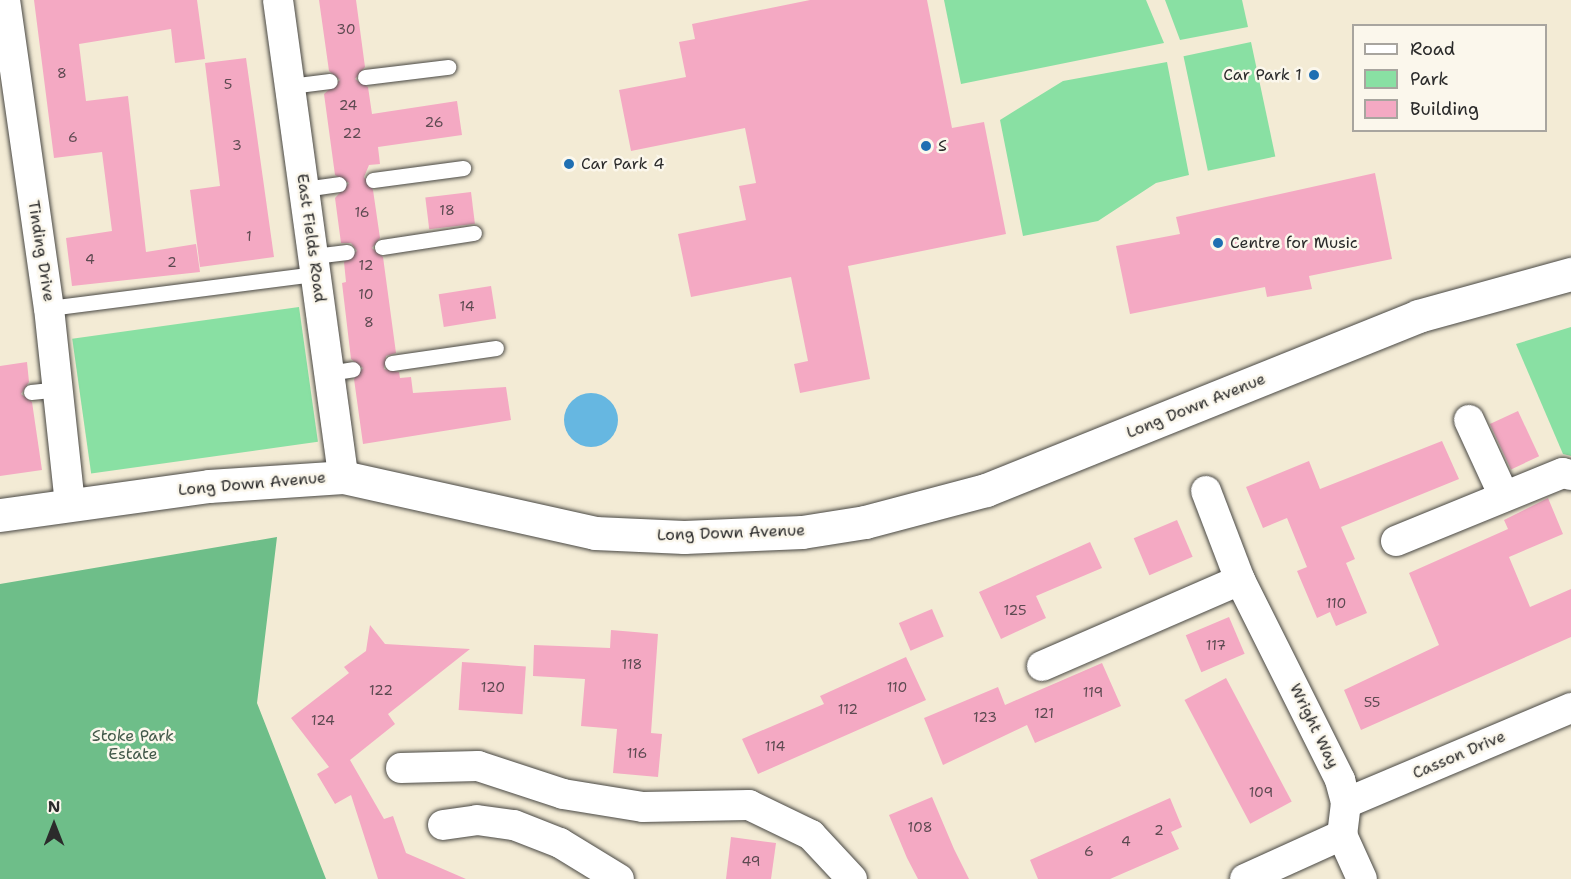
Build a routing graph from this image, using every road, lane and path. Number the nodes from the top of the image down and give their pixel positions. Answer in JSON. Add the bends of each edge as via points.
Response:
{"nodes":[{"id":1,"x":5,"y":0,"type":"edge"},
{"id":2,"x":278,"y":0,"type":"edge"},
{"id":3,"x":448,"y":67,"type":"dead end"},
{"id":4,"x":365,"y":77,"type":"dead end"},
{"id":5,"x":330,"y":81,"type":"dead end"},
{"id":6,"x":290,"y":86,"type":"junction"},
{"id":7,"x":9,"y":107,"type":"edge"},
{"id":8,"x":463,"y":168,"type":"dead end"},
{"id":9,"x":373,"y":180,"type":"dead end"},
{"id":10,"x":339,"y":184,"type":"dead end"},
{"id":11,"x":304,"y":189,"type":"junction"},
{"id":12,"x":474,"y":233,"type":"dead end"},
{"id":13,"x":382,"y":247,"type":"dead end"},
{"id":14,"x":347,"y":252,"type":"dead end"},
{"id":15,"x":315,"y":265,"type":"junction"},
{"id":16,"x":1571,"y":274,"type":"edge"},
{"id":17,"x":49,"y":308,"type":"junction"},
{"id":18,"x":496,"y":348,"type":"dead end"},
{"id":19,"x":392,"y":363,"type":"dead end"},
{"id":20,"x":1469,"y":420,"type":"dead end"},
{"id":21,"x":1571,"y":476,"type":"edge"},
{"id":22,"x":343,"y":477,"type":"junction"},
{"id":23,"x":1206,"y":491,"type":"dead end"},
{"id":24,"x":1504,"y":496,"type":"junction"},
{"id":25,"x":70,"y":504,"type":"junction"},
{"id":26,"x":0,"y":515,"type":"edge"},
{"id":27,"x":1396,"y":541,"type":"dead end"},
{"id":28,"x":1240,"y":580,"type":"junction"},
{"id":29,"x":1042,"y":666,"type":"dead end"},
{"id":30,"x":1571,"y":708,"type":"edge"},
{"id":31,"x":401,"y":768,"type":"dead end"},
{"id":32,"x":1346,"y":803,"type":"junction"},
{"id":33,"x":443,"y":825,"type":"dead end"},
{"id":34,"x":1342,"y":835,"type":"junction"},
{"id":35,"x":619,"y":879,"type":"edge"},
{"id":36,"x":852,"y":879,"type":"edge"},
{"id":37,"x":1245,"y":879,"type":"edge"},
{"id":38,"x":1362,"y":879,"type":"edge"}],
"edges":[{"from":1,"to":7,"type":"street","name":"Tinding Drive"},
{"from":2,"to":6,"type":"street","name":"East Fields Road"},
{"from":3,"to":4,"type":"lane"},
{"from":5,"to":6,"type":"lane"},
{"from":6,"to":11,"type":"street","name":"East Fields Road"},
{"from":7,"to":17,"type":"street","name":"Tinding Drive"},
{"from":8,"to":9,"type":"lane"},
{"from":10,"to":11,"type":"lane"},
{"from":11,"to":15,"type":"street","name":"East Fields Road"},
{"from":12,"to":13,"type":"lane"},
{"from":14,"to":15,"type":"lane"},
{"from":15,"to":17,"type":"lane"},
{"from":15,"to":22,"type":"street","name":"East Fields Road","via":[[341,371]]},
{"from":16,"to":22,"type":"street","name":"Long Down Avenue","via":[[1418,316],[986,490],[865,522],[742,536],[639,537],[523,520]]},
{"from":17,"to":25,"type":"street","name":"Tinding Drive","via":[[44,391]]},
{"from":18,"to":19,"type":"lane"},
{"from":20,"to":24,"type":"street"},
{"from":21,"to":24,"type":"street","via":[[1563,473]]},
{"from":22,"to":25,"type":"street","name":"Long Down Avenue","via":[[209,486]]},
{"from":23,"to":28,"type":"street","name":"Wright Way"},
{"from":24,"to":27,"type":"street"},
{"from":25,"to":26,"type":"street","name":"Long Down Avenue"},
{"from":28,"to":29,"type":"street"},
{"from":28,"to":32,"type":"street","name":"Wright Way","via":[[1332,761]]},
{"from":30,"to":32,"type":"street","name":"Casson Drive"},
{"from":31,"to":36,"type":"street","via":[[478,766],[563,794],[644,807],[749,805],[811,835]]},
{"from":32,"to":34,"type":"street","name":"Wright Way"},
{"from":33,"to":35,"type":"street","via":[[477,820],[514,825],[560,843]]},
{"from":34,"to":37,"type":"street"},
{"from":34,"to":38,"type":"street"}]}
